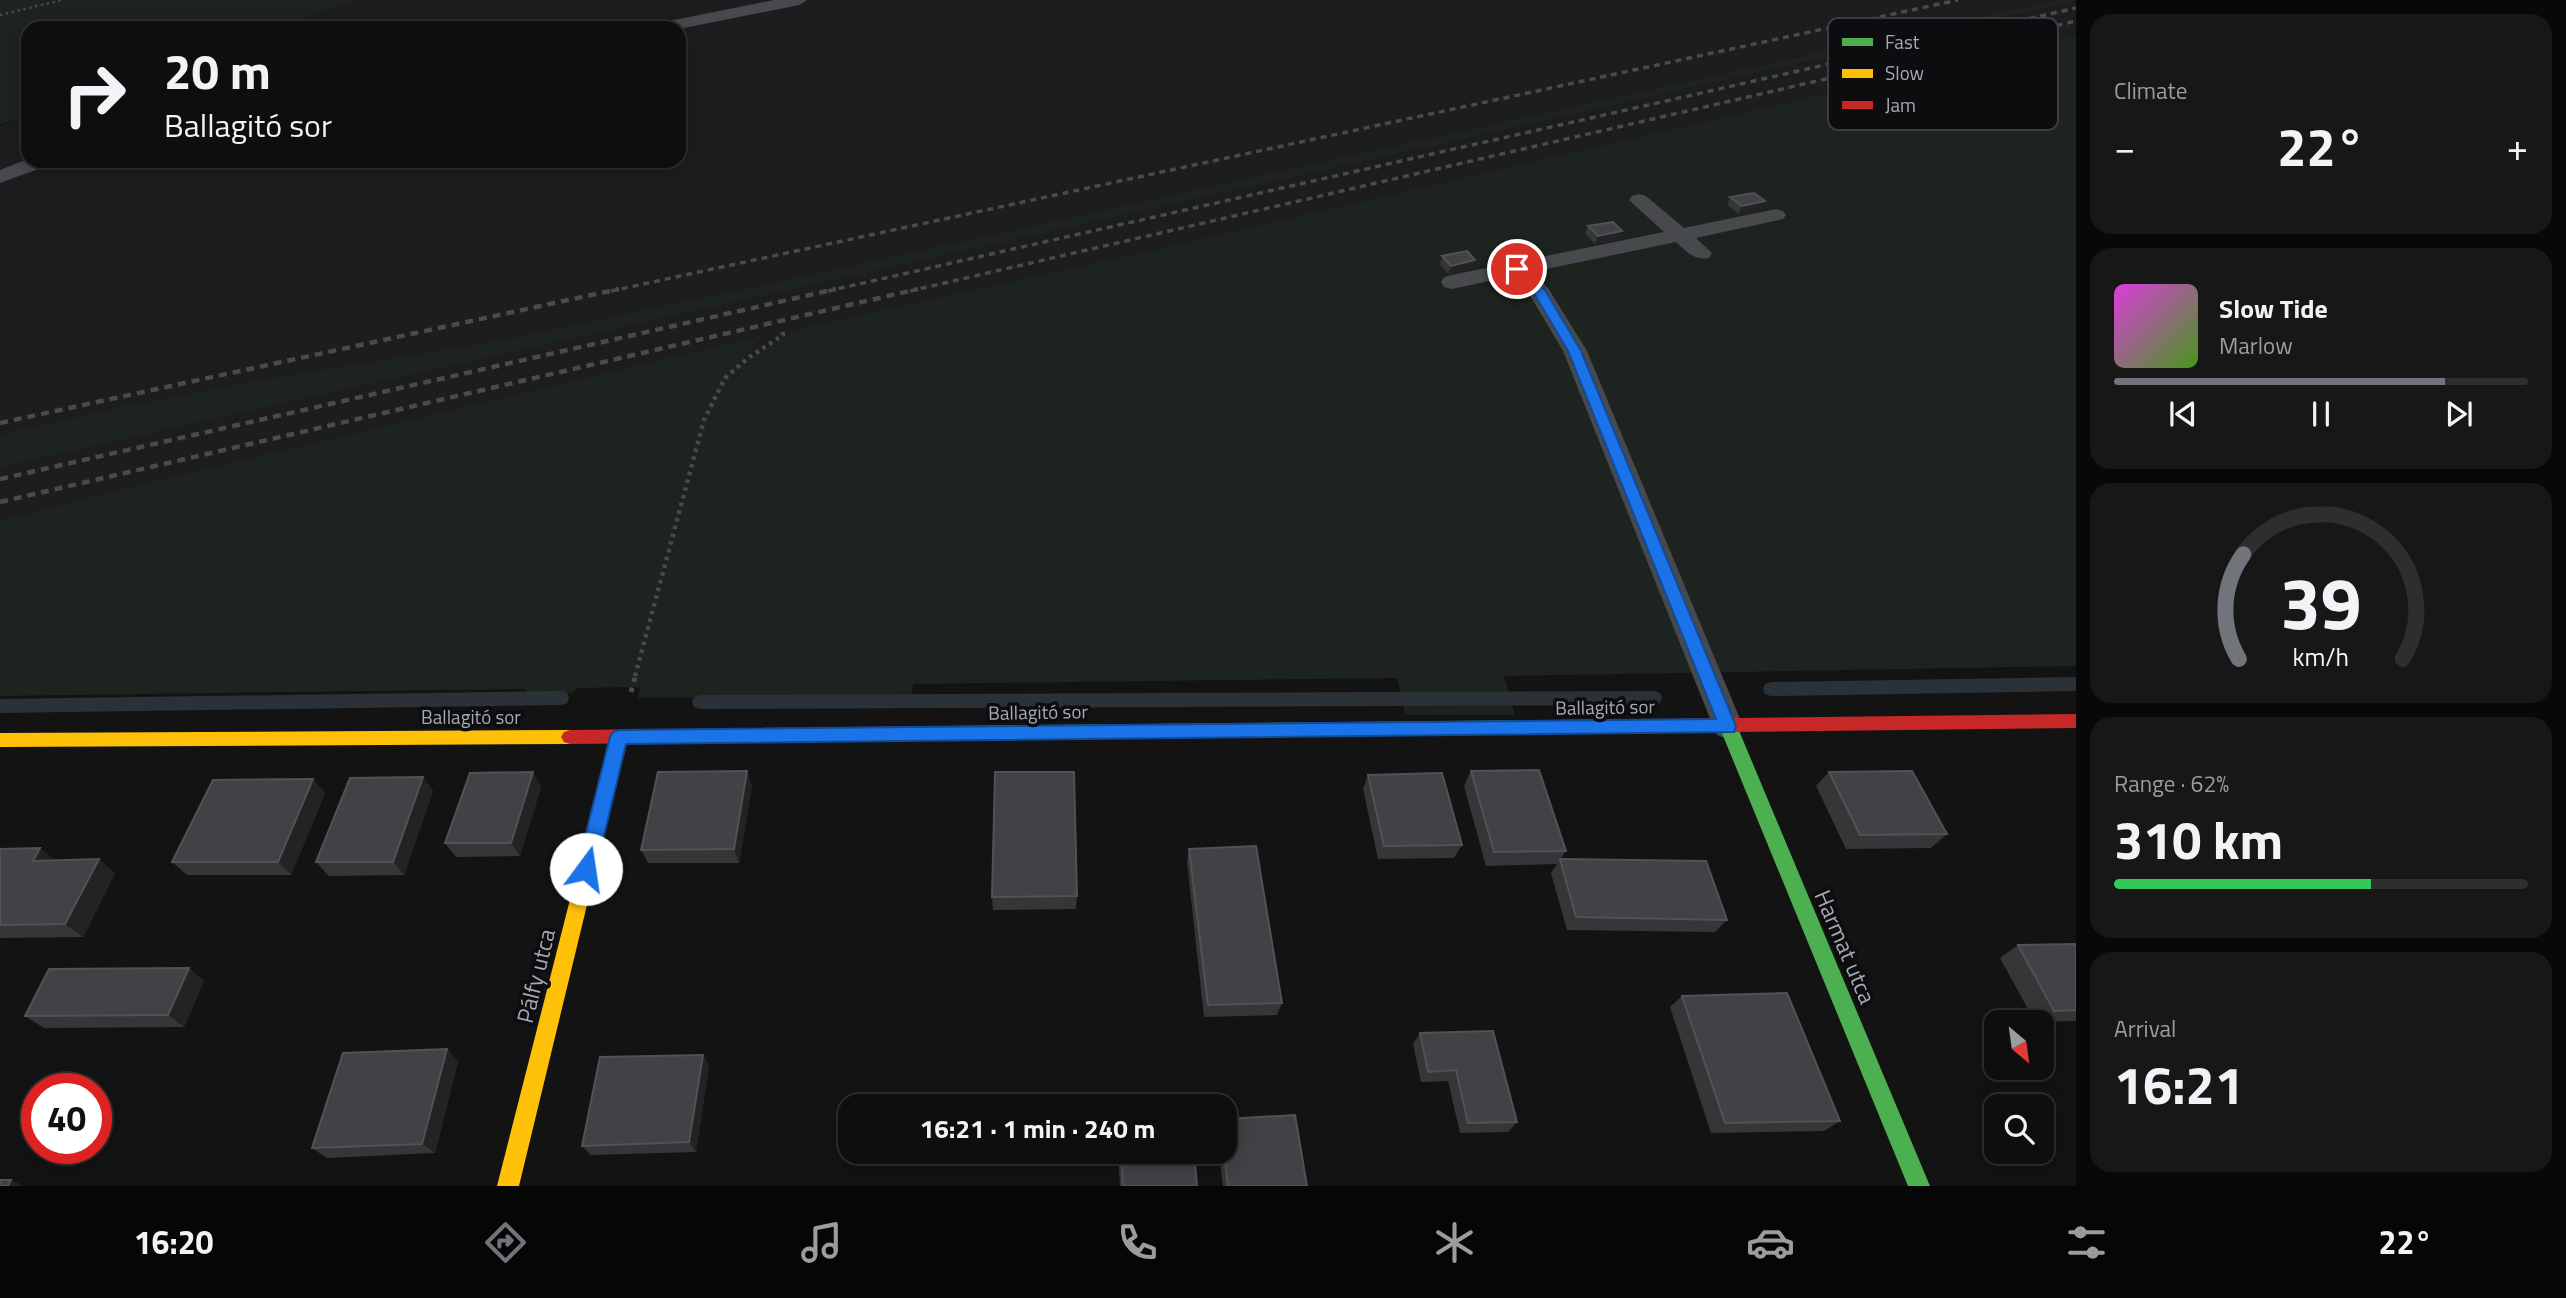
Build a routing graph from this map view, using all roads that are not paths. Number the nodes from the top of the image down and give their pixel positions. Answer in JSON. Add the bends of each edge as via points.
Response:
{"nodes":[{"id":1,"x":799,"y":0,"type":"edge"},
{"id":2,"x":686,"y":23,"type":"edge"},
{"id":3,"x":24,"y":168,"type":"edge"},
{"id":4,"x":0,"y":177,"type":"edge"},
{"id":5,"x":1639,"y":200,"type":"dead end"},
{"id":6,"x":1776,"y":215,"type":"dead end"},
{"id":7,"x":1680,"y":235,"type":"junction"},
{"id":8,"x":1701,"y":253,"type":"dead end"},
{"id":9,"x":1517,"y":269,"type":"junction"},
{"id":10,"x":1452,"y":282,"type":"dead end"},
{"id":11,"x":2076,"y":721,"type":"edge"},
{"id":12,"x":1728,"y":726,"type":"junction"},
{"id":13,"x":619,"y":737,"type":"junction"},
{"id":14,"x":0,"y":740,"type":"edge"},
{"id":15,"x":508,"y":1186,"type":"edge"},
{"id":16,"x":1919,"y":1186,"type":"edge"}],
"edges":[{"from":1,"to":2,"type":"lane"},
{"from":3,"to":4,"type":"lane"},
{"from":5,"to":7,"type":"lane"},
{"from":6,"to":7,"type":"lane"},
{"from":7,"to":8,"type":"lane"},
{"from":7,"to":9,"type":"lane","via":[[1541,255]]},
{"from":9,"to":10,"type":"lane"},
{"from":9,"to":12,"type":"lane","via":[[1540,293],[1575,351]]},
{"from":11,"to":12,"type":"street","name":"Ballagitó sor"},
{"from":12,"to":13,"type":"street","name":"Ballagitó sor"},
{"from":12,"to":16,"type":"street","name":"Harmat utca"},
{"from":13,"to":14,"type":"street","name":"Ballagitó sor"},
{"from":13,"to":15,"type":"street","name":"Pálfy utca"}]}
